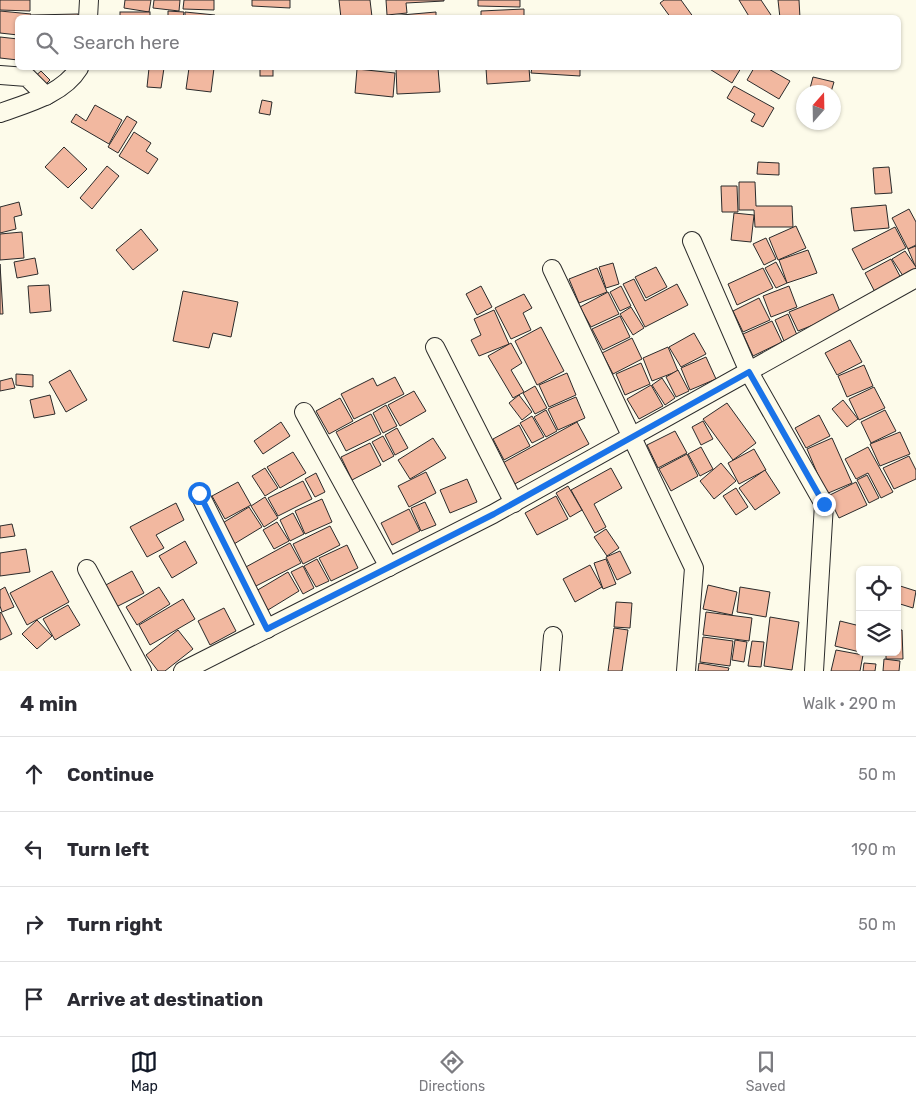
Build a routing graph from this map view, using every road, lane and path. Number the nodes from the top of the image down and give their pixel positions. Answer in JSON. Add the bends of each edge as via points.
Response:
{"nodes":[{"id":1,"x":89,"y":0,"type":"edge"},
{"id":2,"x":88,"y":15,"type":"edge"},
{"id":3,"x":78,"y":70,"type":"edge"},
{"id":4,"x":0,"y":76,"type":"edge"},
{"id":5,"x":46,"y":96,"type":"junction"},
{"id":6,"x":0,"y":113,"type":"edge"},
{"id":7,"x":692,"y":242,"type":"dead end"},
{"id":8,"x":552,"y":270,"type":"dead end"},
{"id":9,"x":916,"y":278,"type":"edge"},
{"id":10,"x":435,"y":347,"type":"dead end"},
{"id":11,"x":749,"y":372,"type":"junction"},
{"id":12,"x":304,"y":412,"type":"dead end"},
{"id":13,"x":632,"y":437,"type":"junction"},
{"id":14,"x":199,"y":493,"type":"dead end"},
{"id":15,"x":514,"y":503,"type":"junction"},
{"id":16,"x":390,"y":567,"type":"junction"},
{"id":17,"x":87,"y":569,"type":"dead end"},
{"id":18,"x":267,"y":629,"type":"junction"},
{"id":19,"x":553,"y":636,"type":"dead end"},
{"id":20,"x":142,"y":671,"type":"edge"},
{"id":21,"x":183,"y":671,"type":"edge"},
{"id":22,"x":550,"y":671,"type":"edge"},
{"id":23,"x":686,"y":671,"type":"edge"},
{"id":24,"x":814,"y":671,"type":"edge"}],
"edges":[{"from":1,"to":2,"type":"street"},
{"from":3,"to":5,"type":"street","via":[[74,77]]},
{"from":4,"to":5,"type":"street","via":[[28,77]]},
{"from":5,"to":6,"type":"street"},
{"from":7,"to":11,"type":"street"},
{"from":8,"to":13,"type":"street"},
{"from":9,"to":11,"type":"street"},
{"from":10,"to":15,"type":"street"},
{"from":11,"to":13,"type":"street"},
{"from":11,"to":24,"type":"street","via":[[824,504]]},
{"from":12,"to":16,"type":"street"},
{"from":13,"to":15,"type":"street"},
{"from":13,"to":23,"type":"street","via":[[694,568]]},
{"from":14,"to":18,"type":"street"},
{"from":15,"to":16,"type":"street"},
{"from":16,"to":18,"type":"street"},
{"from":17,"to":20,"type":"street"},
{"from":18,"to":21,"type":"street"},
{"from":19,"to":22,"type":"street"}]}
